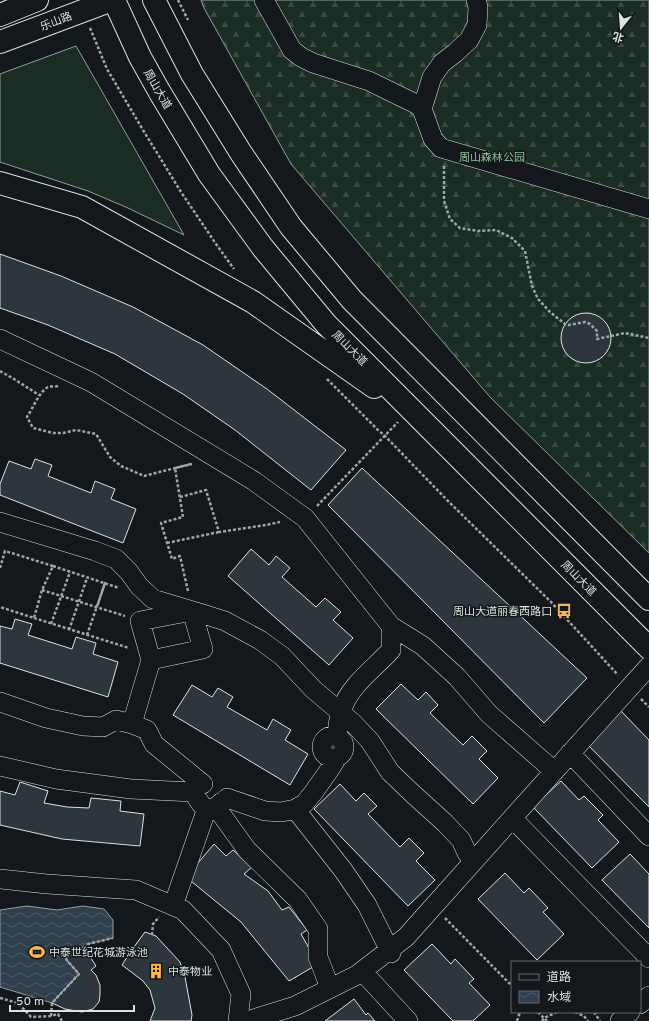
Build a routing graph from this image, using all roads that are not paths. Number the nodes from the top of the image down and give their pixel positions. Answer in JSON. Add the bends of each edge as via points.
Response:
{"nodes":[{"id":1,"x":37,"y":0,"type":"edge"},
{"id":2,"x":113,"y":0,"type":"edge"},
{"id":3,"x":154,"y":0,"type":"edge"},
{"id":4,"x":264,"y":0,"type":"edge"},
{"id":5,"x":476,"y":0,"type":"edge"},
{"id":6,"x":0,"y":15,"type":"edge"},
{"id":7,"x":0,"y":42,"type":"edge"},
{"id":8,"x":422,"y":108,"type":"junction"},
{"id":9,"x":0,"y":183,"type":"edge"},
{"id":10,"x":649,"y":209,"type":"edge"},
{"id":11,"x":0,"y":339,"type":"edge"},
{"id":12,"x":414,"y":414,"type":"junction"},
{"id":13,"x":0,"y":522,"type":"edge"},
{"id":14,"x":649,"y":599,"type":"edge"},
{"id":15,"x":192,"y":611,"type":"junction"},
{"id":16,"x":391,"y":626,"type":"junction"},
{"id":17,"x":649,"y":648,"type":"edge"},
{"id":18,"x":151,"y":658,"type":"junction"},
{"id":19,"x":649,"y":666,"type":"edge"},
{"id":20,"x":0,"y":702,"type":"edge"},
{"id":21,"x":340,"y":713,"type":"junction"},
{"id":22,"x":132,"y":724,"type":"junction"},
{"id":23,"x":570,"y":753,"type":"junction"},
{"id":24,"x":0,"y":766,"type":"edge"},
{"id":25,"x":554,"y":771,"type":"junction"},
{"id":26,"x":210,"y":797,"type":"junction"},
{"id":27,"x":295,"y":809,"type":"junction"},
{"id":28,"x":512,"y":818,"type":"junction"},
{"id":29,"x":649,"y":836,"type":"edge"},
{"id":30,"x":474,"y":861,"type":"junction"},
{"id":31,"x":0,"y":879,"type":"edge"},
{"id":32,"x":173,"y":906,"type":"junction"},
{"id":33,"x":390,"y":951,"type":"junction"},
{"id":34,"x":649,"y":958,"type":"edge"},
{"id":35,"x":362,"y":970,"type":"junction"},
{"id":36,"x":330,"y":988,"type":"junction"},
{"id":37,"x":649,"y":996,"type":"edge"},
{"id":38,"x":641,"y":1003,"type":"edge"},
{"id":39,"x":629,"y":1013,"type":"edge"},
{"id":40,"x":257,"y":1020,"type":"edge"},
{"id":41,"x":238,"y":1021,"type":"edge"},
{"id":42,"x":408,"y":1021,"type":"edge"},
{"id":43,"x":620,"y":1021,"type":"edge"}],
"edges":[{"from":1,"to":6,"type":"main road"},
{"from":2,"to":7,"type":"main road","name":"乐山路"},
{"from":2,"to":12,"type":"main road","name":"周山大道","via":[[140,57],[209,174],[263,248],[326,324]]},
{"from":3,"to":14,"type":"main road","via":[[192,74],[291,227],[352,300]]},
{"from":4,"to":8,"type":"lane","via":[[292,50],[301,58],[369,81]]},
{"from":5,"to":8,"type":"lane","via":[[477,25],[469,40],[442,63],[432,77]]},
{"from":8,"to":10,"type":"lane","via":[[433,139],[441,148]]},
{"from":9,"to":12,"type":"main road","via":[[82,207],[253,302]]},
{"from":11,"to":16,"type":"lane","via":[[90,382],[254,481],[305,518]]},
{"from":12,"to":17,"type":"main road","name":"周山大道"},
{"from":13,"to":15,"type":"lane","via":[[116,559],[153,599]]},
{"from":15,"to":18,"type":"lane","via":[[140,621]]},
{"from":15,"to":18,"type":"lane","via":[[203,649]]},
{"from":15,"to":21,"type":"lane","via":[[225,621],[260,640],[282,656]]},
{"from":16,"to":21,"type":"lane","via":[[391,650],[354,688]]},
{"from":16,"to":25,"type":"lane","via":[[423,646],[457,677],[489,714]]},
{"from":18,"to":22,"type":"lane"},
{"from":19,"to":23,"type":"lane"},
{"from":20,"to":22,"type":"lane","via":[[46,718],[83,726],[103,727],[116,720]]},
{"from":21,"to":27,"type":"lane","via":[[336,736],[344,745],[341,755],[335,758],[330,769],[304,804]]},
{"from":21,"to":30,"type":"lane","via":[[370,741],[390,772],[462,840],[467,853]]},
{"from":22,"to":26,"type":"lane","via":[[147,730],[154,744]]},
{"from":23,"to":25,"type":"lane"},
{"from":23,"to":29,"type":"lane"},
{"from":24,"to":26,"type":"lane","via":[[56,779]]},
{"from":25,"to":28,"type":"lane"},
{"from":26,"to":27,"type":"lane","via":[[265,812]]},
{"from":26,"to":32,"type":"lane"},
{"from":26,"to":36,"type":"lane","via":[[247,850],[298,900],[318,929],[318,957]]},
{"from":27,"to":33,"type":"lane","via":[[367,905]]},
{"from":28,"to":30,"type":"lane"},
{"from":28,"to":34,"type":"lane"},
{"from":30,"to":33,"type":"lane","via":[[406,937]]},
{"from":31,"to":32,"type":"lane","via":[[136,890]]},
{"from":32,"to":41,"type":"lane","via":[[183,910],[221,950],[241,994]]},
{"from":33,"to":35,"type":"lane"},
{"from":35,"to":36,"type":"lane"},
{"from":35,"to":42,"type":"lane"},
{"from":36,"to":40,"type":"lane","via":[[295,1006]]},
{"from":37,"to":38,"type":"lane"},
{"from":39,"to":43,"type":"lane"}]}
